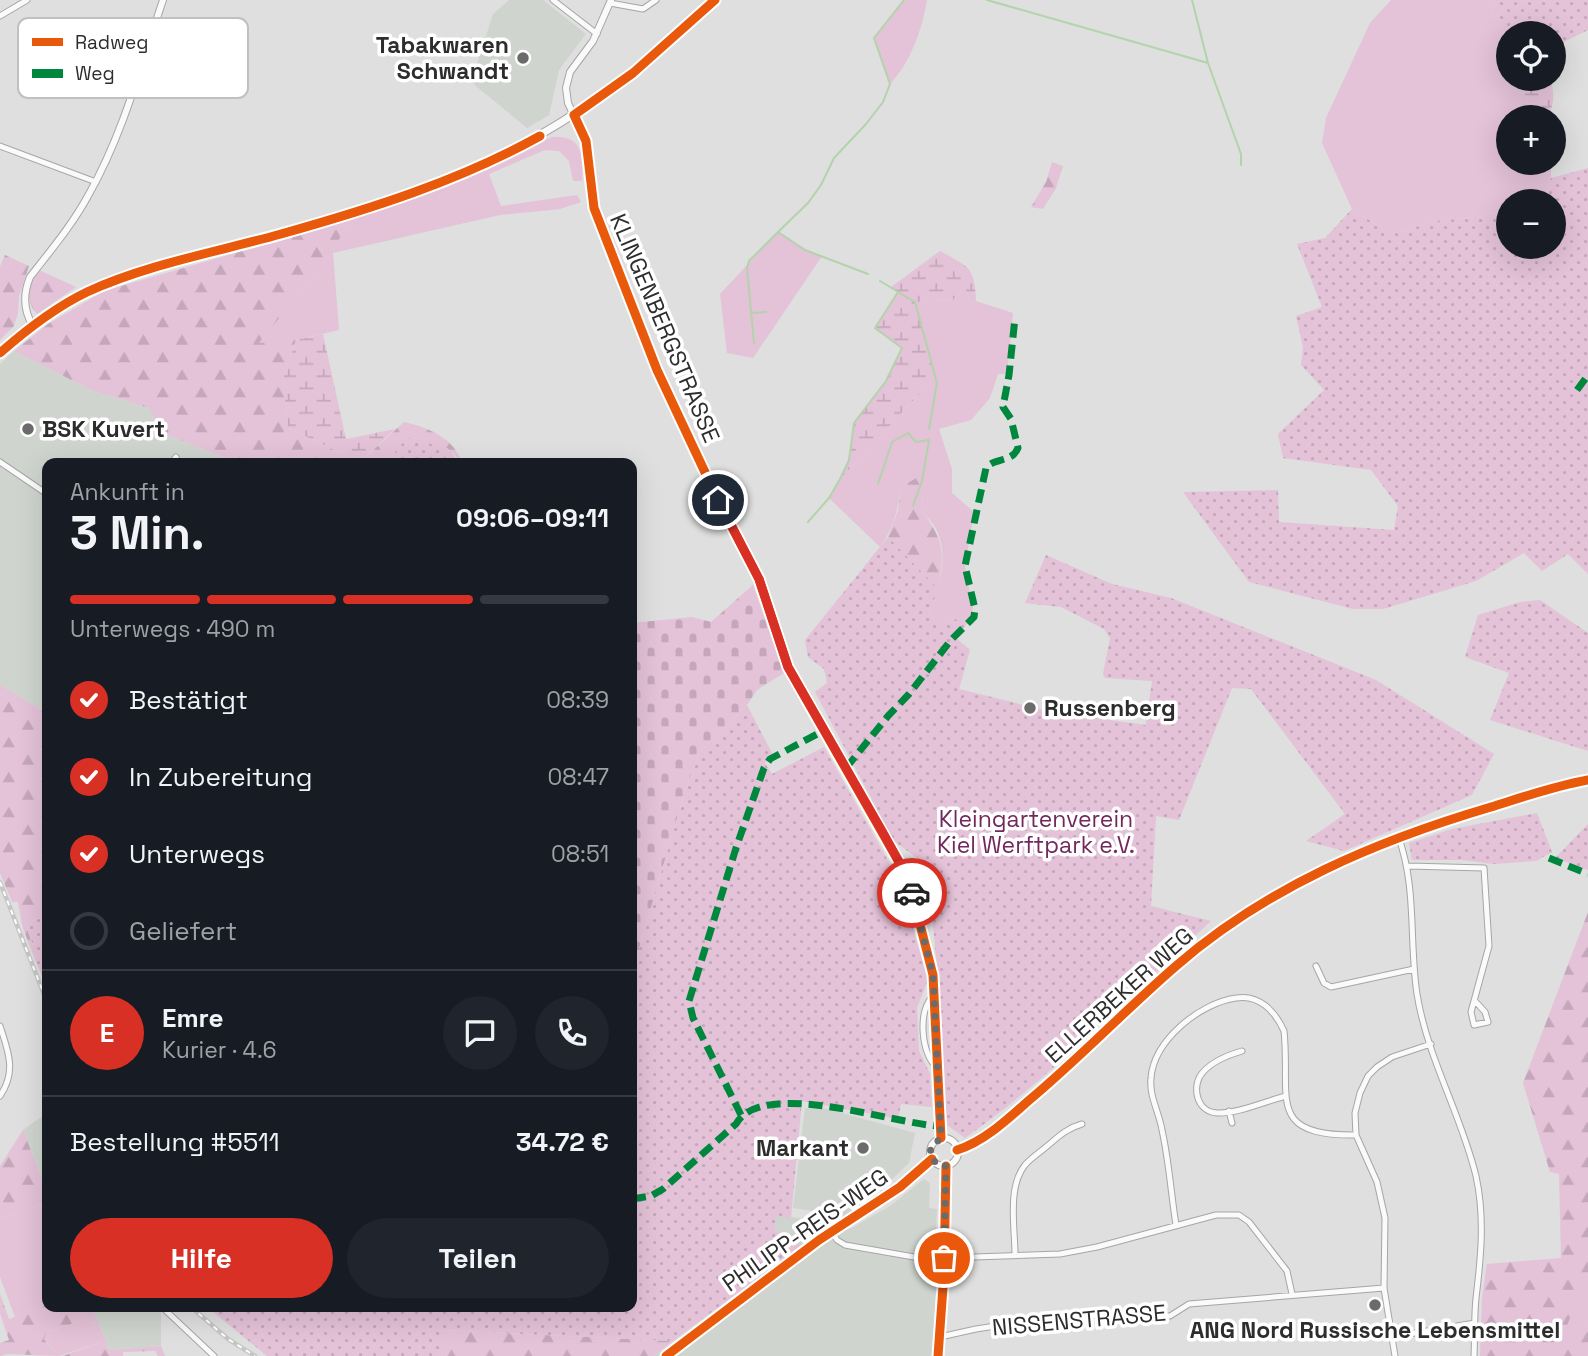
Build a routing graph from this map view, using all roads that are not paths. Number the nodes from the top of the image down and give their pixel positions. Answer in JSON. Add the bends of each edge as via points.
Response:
{"nodes":[{"id":1,"x":27,"y":0,"type":"edge"},
{"id":2,"x":163,"y":0,"type":"edge"},
{"id":3,"x":552,"y":0,"type":"edge"},
{"id":4,"x":656,"y":0,"type":"edge"},
{"id":5,"x":715,"y":0,"type":"edge"},
{"id":6,"x":610,"y":2,"type":"edge"},
{"id":7,"x":0,"y":16,"type":"edge"},
{"id":8,"x":157,"y":18,"type":"edge"},
{"id":9,"x":597,"y":34,"type":"junction"},
{"id":10,"x":129,"y":98,"type":"edge"},
{"id":11,"x":574,"y":115,"type":"junction"},
{"id":12,"x":0,"y":146,"type":"edge"},
{"id":13,"x":96,"y":182,"type":"junction"},
{"id":14,"x":33,"y":326,"type":"junction"},
{"id":15,"x":0,"y":353,"type":"edge"},
{"id":16,"x":0,"y":462,"type":"edge"},
{"id":17,"x":42,"y":491,"type":"edge"},
{"id":18,"x":1588,"y":780,"type":"edge"},
{"id":19,"x":1398,"y":836,"type":"junction"},
{"id":20,"x":1408,"y":866,"type":"junction"},
{"id":21,"x":1316,"y":966,"type":"dead end"},
{"id":22,"x":1414,"y":969,"type":"junction"},
{"id":23,"x":934,"y":996,"type":"junction"},
{"id":24,"x":1475,"y":1001,"type":"dead end"},
{"id":25,"x":0,"y":1026,"type":"edge"},
{"id":26,"x":3,"y":1042,"type":"edge"},
{"id":27,"x":1431,"y":1044,"type":"junction"},
{"id":28,"x":1242,"y":1051,"type":"dead end"},
{"id":29,"x":937,"y":1067,"type":"junction"},
{"id":30,"x":0,"y":1096,"type":"edge"},
{"id":31,"x":1286,"y":1096,"type":"junction"},
{"id":32,"x":1230,"y":1111,"type":"junction"},
{"id":33,"x":1233,"y":1123,"type":"dead end"},
{"id":34,"x":1082,"y":1124,"type":"dead end"},
{"id":35,"x":1356,"y":1135,"type":"junction"},
{"id":36,"x":941,"y":1138,"type":"junction"},
{"id":37,"x":957,"y":1150,"type":"junction"},
{"id":38,"x":932,"y":1159,"type":"junction"},
{"id":39,"x":946,"y":1166,"type":"junction"},
{"id":40,"x":1176,"y":1225,"type":"junction"},
{"id":41,"x":832,"y":1232,"type":"junction"},
{"id":42,"x":1015,"y":1255,"type":"junction"},
{"id":43,"x":914,"y":1257,"type":"dead end"},
{"id":44,"x":944,"y":1258,"type":"junction"},
{"id":45,"x":1384,"y":1288,"type":"junction"},
{"id":46,"x":1292,"y":1294,"type":"junction"},
{"id":47,"x":167,"y":1312,"type":"edge"},
{"id":48,"x":1475,"y":1323,"type":"junction"},
{"id":49,"x":940,"y":1337,"type":"junction"},
{"id":50,"x":1391,"y":1337,"type":"junction"},
{"id":51,"x":214,"y":1356,"type":"edge"},
{"id":52,"x":666,"y":1356,"type":"edge"},
{"id":53,"x":938,"y":1356,"type":"edge"},
{"id":54,"x":1395,"y":1356,"type":"edge"},
{"id":55,"x":1474,"y":1356,"type":"edge"}],
"edges":[{"from":1,"to":7,"type":"street"},
{"from":2,"to":8,"type":"street"},
{"from":3,"to":9,"type":"street"},
{"from":4,"to":6,"type":"street","via":[[643,9]]},
{"from":5,"to":11,"type":"main road","via":[[633,73]]},
{"from":6,"to":9,"type":"street","name":"KLINGENBERGSTRASSE"},
{"from":9,"to":11,"type":"street","name":"KLINGENBERGSTRASSE","via":[[568,78],[568,103]]},
{"from":10,"to":13,"type":"street"},
{"from":11,"to":14,"type":"main road","via":[[521,146],[442,182],[285,233],[140,272],[84,294]]},
{"from":11,"to":23,"type":"street","name":"KLINGENBERGSTRASSE","via":[[586,141],[594,208],[641,331],[759,579],[788,667],[908,878],[933,975]]},
{"from":12,"to":13,"type":"street"},
{"from":13,"to":14,"type":"street","via":[[30,277],[25,306]]},
{"from":14,"to":15,"type":"main road"},
{"from":16,"to":17,"type":"street"},
{"from":18,"to":19,"type":"street","name":"ELLERBEKER WEG"},
{"from":19,"to":20,"type":"street"},
{"from":19,"to":37,"type":"street","name":"ELLERBEKER WEG","via":[[1289,887],[1228,924],[1175,966],[1011,1116]]},
{"from":20,"to":22,"type":"street"},
{"from":20,"to":24,"type":"street","via":[[1484,868],[1489,946]]},
{"from":21,"to":22,"type":"street","via":[[1331,987]]},
{"from":22,"to":27,"type":"street"},
{"from":23,"to":29,"type":"street","name":"KLINGENBERGSTRASSE"},
{"from":23,"to":29,"type":"street","via":[[923,1012],[925,1047]]},
{"from":25,"to":26,"type":"street"},
{"from":26,"to":30,"type":"street","via":[[11,1071]]},
{"from":27,"to":35,"type":"street","via":[[1385,1061],[1368,1076],[1355,1113]]},
{"from":27,"to":48,"type":"street","via":[[1477,1185],[1481,1263]]},
{"from":28,"to":32,"type":"street","via":[[1205,1069],[1196,1091],[1198,1101],[1209,1111]]},
{"from":29,"to":36,"type":"street","name":"KLINGENBERGSTRASSE"},
{"from":31,"to":32,"type":"street"},
{"from":31,"to":35,"type":"street","via":[[1291,1116],[1302,1128]]},
{"from":31,"to":40,"type":"street","via":[[1284,1031],[1259,1001],[1240,997],[1219,1002],[1168,1039],[1153,1066],[1151,1089],[1162,1128]]},
{"from":32,"to":33,"type":"street"},
{"from":34,"to":42,"type":"street","via":[[1062,1133],[1018,1175]]},
{"from":35,"to":45,"type":"street","via":[[1381,1196],[1386,1236]]},
{"from":36,"to":37,"type":"street","via":[[952,1141]]},
{"from":36,"to":38,"type":"street","via":[[931,1147]]},
{"from":37,"to":39,"type":"street","via":[[955,1160]]},
{"from":38,"to":39,"type":"street"},
{"from":38,"to":41,"type":"street","name":"PHILIPP-REIS-WEG","via":[[900,1187]]},
{"from":39,"to":44,"type":"street"},
{"from":40,"to":42,"type":"street","via":[[1060,1254]]},
{"from":40,"to":46,"type":"street","via":[[1239,1215],[1287,1271]]},
{"from":41,"to":43,"type":"street","name":"PHILIPP-REIS-WEG","via":[[845,1245]]},
{"from":41,"to":52,"type":"street","name":"PHILIPP-REIS-WEG"},
{"from":42,"to":44,"type":"street"},
{"from":44,"to":49,"type":"street"},
{"from":45,"to":46,"type":"street","name":"NISSENSTRASSE"},
{"from":45,"to":50,"type":"street"},
{"from":46,"to":49,"type":"street","name":"NISSENSTRASSE","via":[[1189,1304],[1170,1316],[1034,1320]]},
{"from":47,"to":51,"type":"street"},
{"from":48,"to":50,"type":"street"},
{"from":48,"to":55,"type":"street"},
{"from":49,"to":53,"type":"street"},
{"from":50,"to":54,"type":"street"}]}
